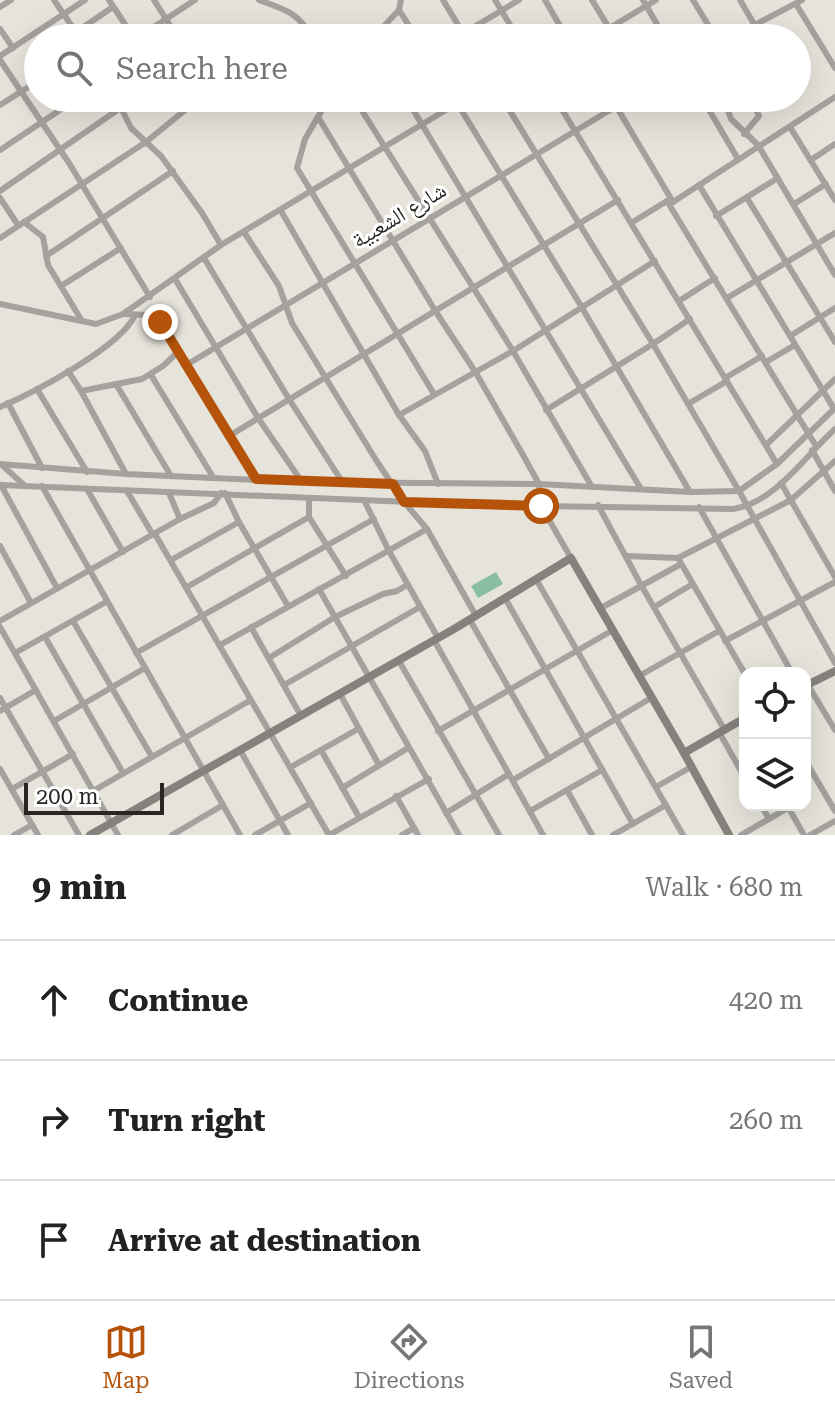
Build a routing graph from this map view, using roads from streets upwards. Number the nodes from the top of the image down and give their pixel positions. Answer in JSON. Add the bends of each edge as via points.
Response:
{"nodes":[{"id":1,"x":11,"y":0,"type":"edge"},
{"id":2,"x":54,"y":0,"type":"edge"},
{"id":3,"x":85,"y":0,"type":"edge"},
{"id":4,"x":109,"y":0,"type":"edge"},
{"id":5,"x":154,"y":0,"type":"edge"},
{"id":6,"x":195,"y":0,"type":"edge"},
{"id":7,"x":259,"y":0,"type":"edge"},
{"id":8,"x":281,"y":0,"type":"edge"},
{"id":9,"x":401,"y":0,"type":"edge"},
{"id":10,"x":443,"y":0,"type":"edge"},
{"id":11,"x":495,"y":0,"type":"edge"},
{"id":12,"x":519,"y":0,"type":"edge"},
{"id":13,"x":545,"y":0,"type":"edge"},
{"id":14,"x":605,"y":0,"type":"edge"},
{"id":15,"x":656,"y":0,"type":"edge"},
{"id":16,"x":693,"y":0,"type":"edge"},
{"id":17,"x":740,"y":0,"type":"edge"},
{"id":18,"x":796,"y":2,"type":"edge"},
{"id":19,"x":594,"y":3,"type":"edge"},
{"id":20,"x":644,"y":3,"type":"edge"},
{"id":21,"x":0,"y":7,"type":"edge"},
{"id":22,"x":113,"y":7,"type":"junction"},
{"id":23,"x":285,"y":9,"type":"junction"},
{"id":24,"x":399,"y":10,"type":"junction"},
{"id":25,"x":501,"y":11,"type":"junction"},
{"id":26,"x":63,"y":14,"type":"junction"},
{"id":27,"x":166,"y":18,"type":"junction"},
{"id":28,"x":48,"y":24,"type":"edge"},
{"id":29,"x":70,"y":24,"type":"edge"},
{"id":30,"x":92,"y":24,"type":"edge"},
{"id":31,"x":126,"y":24,"type":"edge"},
{"id":32,"x":157,"y":24,"type":"edge"},
{"id":33,"x":170,"y":24,"type":"edge"},
{"id":34,"x":305,"y":24,"type":"edge"},
{"id":35,"x":386,"y":24,"type":"edge"},
{"id":36,"x":408,"y":24,"type":"edge"},
{"id":37,"x":458,"y":24,"type":"edge"},
{"id":38,"x":482,"y":24,"type":"edge"},
{"id":39,"x":509,"y":24,"type":"edge"},
{"id":40,"x":559,"y":24,"type":"edge"},
{"id":41,"x":607,"y":24,"type":"edge"},
{"id":42,"x":615,"y":24,"type":"edge"},
{"id":43,"x":657,"y":24,"type":"edge"},
{"id":44,"x":708,"y":24,"type":"edge"},
{"id":45,"x":754,"y":24,"type":"joint"},
{"id":46,"x":809,"y":24,"type":"edge"},
{"id":47,"x":811,"y":27,"type":"edge"},
{"id":48,"x":0,"y":29,"type":"edge"},
{"id":49,"x":24,"y":41,"type":"edge"},
{"id":50,"x":13,"y":48,"type":"junction"},
{"id":51,"x":0,"y":58,"type":"edge"},
{"id":52,"x":835,"y":68,"type":"edge"},
{"id":53,"x":22,"y":91,"type":"junction"},
{"id":54,"x":24,"y":94,"type":"edge"},
{"id":55,"x":835,"y":97,"type":"edge"},
{"id":56,"x":1,"y":104,"type":"edge"},
{"id":57,"x":36,"y":112,"type":"edge"},
{"id":58,"x":57,"y":112,"type":"edge"},
{"id":59,"x":115,"y":112,"type":"edge"},
{"id":60,"x":124,"y":112,"type":"edge"},
{"id":61,"x":183,"y":112,"type":"edge"},
{"id":62,"x":320,"y":112,"type":"edge"},
{"id":63,"x":363,"y":112,"type":"edge"},
{"id":64,"x":414,"y":112,"type":"edge"},
{"id":65,"x":440,"y":112,"type":"edge"},
{"id":66,"x":463,"y":112,"type":"edge"},
{"id":67,"x":510,"y":112,"type":"edge"},
{"id":68,"x":563,"y":112,"type":"edge"},
{"id":69,"x":606,"y":112,"type":"edge"},
{"id":70,"x":615,"y":112,"type":"edge"},
{"id":71,"x":710,"y":112,"type":"edge"},
{"id":72,"x":729,"y":112,"type":"edge"},
{"id":73,"x":757,"y":112,"type":"edge"},
{"id":74,"x":318,"y":117,"type":"junction"},
{"id":75,"x":42,"y":122,"type":"junction"},
{"id":76,"x":422,"y":125,"type":"junction"},
{"id":77,"x":790,"y":127,"type":"junction"},
{"id":78,"x":575,"y":131,"type":"junction"},
{"id":79,"x":744,"y":134,"type":"junction"},
{"id":80,"x":146,"y":142,"type":"junction"},
{"id":81,"x":835,"y":144,"type":"edge"},
{"id":82,"x":758,"y":145,"type":"junction"},
{"id":83,"x":386,"y":147,"type":"junction"},
{"id":84,"x":0,"y":150,"type":"edge"},
{"id":85,"x":60,"y":150,"type":"junction"},
{"id":86,"x":536,"y":154,"type":"junction"},
{"id":87,"x":738,"y":159,"type":"junction"},
{"id":88,"x":811,"y":160,"type":"junction"},
{"id":89,"x":349,"y":169,"type":"junction"},
{"id":90,"x":173,"y":171,"type":"junction"},
{"id":91,"x":502,"y":175,"type":"junction"},
{"id":92,"x":778,"y":178,"type":"junction"},
{"id":93,"x":82,"y":184,"type":"junction"},
{"id":94,"x":826,"y":184,"type":"junction"},
{"id":95,"x":699,"y":185,"type":"junction"},
{"id":96,"x":0,"y":191,"type":"edge"},
{"id":97,"x":314,"y":191,"type":"junction"},
{"id":98,"x":465,"y":197,"type":"junction"},
{"id":99,"x":0,"y":198,"type":"edge"},
{"id":100,"x":747,"y":198,"type":"junction"},
{"id":101,"x":618,"y":200,"type":"junction"},
{"id":102,"x":835,"y":200,"type":"edge"},
{"id":103,"x":670,"y":201,"type":"junction"},
{"id":104,"x":794,"y":204,"type":"junction"},
{"id":105,"x":281,"y":211,"type":"junction"},
{"id":106,"x":102,"y":216,"type":"junction"},
{"id":107,"x":716,"y":216,"type":"junction"},
{"id":108,"x":429,"y":218,"type":"junction"},
{"id":109,"x":21,"y":223,"type":"junction"},
{"id":110,"x":631,"y":223,"type":"junction"},
{"id":111,"x":579,"y":224,"type":"junction"},
{"id":112,"x":244,"y":232,"type":"junction"},
{"id":113,"x":835,"y":233,"type":"edge"},
{"id":114,"x":0,"y":238,"type":"edge"},
{"id":115,"x":392,"y":240,"type":"junction"},
{"id":116,"x":817,"y":244,"type":"junction"},
{"id":117,"x":221,"y":245,"type":"junction"},
{"id":118,"x":544,"y":245,"type":"junction"},
{"id":119,"x":121,"y":248,"type":"junction"},
{"id":120,"x":46,"y":256,"type":"junction"},
{"id":121,"x":204,"y":258,"type":"junction"},
{"id":122,"x":655,"y":261,"type":"junction"},
{"id":123,"x":356,"y":262,"type":"junction"},
{"id":124,"x":786,"y":263,"type":"junction"},
{"id":125,"x":507,"y":268,"type":"junction"},
{"id":126,"x":835,"y":275,"type":"edge"},
{"id":127,"x":715,"y":278,"type":"junction"},
{"id":128,"x":175,"y":279,"type":"junction"},
{"id":129,"x":758,"y":281,"type":"junction"},
{"id":130,"x":322,"y":282,"type":"junction"},
{"id":131,"x":616,"y":285,"type":"junction"},
{"id":132,"x":61,"y":286,"type":"junction"},
{"id":133,"x":472,"y":289,"type":"junction"},
{"id":134,"x":150,"y":297,"type":"junction"},
{"id":135,"x":727,"y":298,"type":"junction"},
{"id":136,"x":679,"y":301,"type":"junction"},
{"id":137,"x":0,"y":304,"type":"edge"},
{"id":138,"x":286,"y":305,"type":"junction"},
{"id":139,"x":581,"y":306,"type":"junction"},
{"id":140,"x":835,"y":308,"type":"edge"},
{"id":141,"x":436,"y":312,"type":"junction"},
{"id":142,"x":123,"y":314,"type":"junction"},
{"id":143,"x":135,"y":315,"type":"junction"},
{"id":144,"x":820,"y":318,"type":"junction"},
{"id":145,"x":690,"y":319,"type":"junction"},
{"id":146,"x":82,"y":321,"type":"junction"},
{"id":147,"x":246,"y":327,"type":"junction"},
{"id":148,"x":544,"y":329,"type":"junction"},
{"id":149,"x":399,"y":334,"type":"junction"},
{"id":150,"x":790,"y":336,"type":"junction"},
{"id":151,"x":835,"y":342,"type":"edge"},
{"id":152,"x":653,"y":344,"type":"junction"},
{"id":153,"x":795,"y":345,"type":"junction"},
{"id":154,"x":215,"y":346,"type":"junction"},
{"id":155,"x":179,"y":351,"type":"junction"},
{"id":156,"x":513,"y":351,"type":"junction"},
{"id":157,"x":365,"y":355,"type":"junction"},
{"id":158,"x":764,"y":359,"type":"junction"},
{"id":159,"x":188,"y":364,"type":"junction"},
{"id":160,"x":617,"y":366,"type":"junction"},
{"id":161,"x":68,"y":371,"type":"junction"},
{"id":162,"x":476,"y":373,"type":"junction"},
{"id":163,"x":151,"y":375,"type":"junction"},
{"id":164,"x":326,"y":378,"type":"junction"},
{"id":165,"x":726,"y":379,"type":"junction"},
{"id":166,"x":835,"y":379,"type":"edge"},
{"id":167,"x":116,"y":384,"type":"junction"},
{"id":168,"x":579,"y":388,"type":"junction"},
{"id":169,"x":37,"y":389,"type":"junction"},
{"id":170,"x":81,"y":391,"type":"junction"},
{"id":171,"x":822,"y":391,"type":"junction"},
{"id":172,"x":434,"y":394,"type":"junction"},
{"id":173,"x":289,"y":399,"type":"junction"},
{"id":174,"x":8,"y":403,"type":"junction"},
{"id":175,"x":688,"y":404,"type":"junction"},
{"id":176,"x":0,"y":407,"type":"edge"},
{"id":177,"x":834,"y":408,"type":"edge"},
{"id":178,"x":546,"y":410,"type":"junction"},
{"id":179,"x":797,"y":414,"type":"junction"},
{"id":180,"x":399,"y":415,"type":"junction"},
{"id":181,"x":258,"y":418,"type":"junction"},
{"id":182,"x":835,"y":429,"type":"edge"},
{"id":183,"x":809,"y":433,"type":"junction"},
{"id":184,"x":229,"y":436,"type":"junction"},
{"id":185,"x":766,"y":445,"type":"junction"},
{"id":186,"x":814,"y":448,"type":"junction"},
{"id":187,"x":835,"y":461,"type":"edge"},
{"id":188,"x":0,"y":464,"type":"edge"},
{"id":189,"x":777,"y":464,"type":"junction"},
{"id":190,"x":42,"y":468,"type":"junction"},
{"id":191,"x":87,"y":472,"type":"junction"},
{"id":192,"x":824,"y":472,"type":"junction"},
{"id":193,"x":126,"y":474,"type":"junction"},
{"id":194,"x":171,"y":476,"type":"junction"},
{"id":195,"x":213,"y":477,"type":"junction"},
{"id":196,"x":256,"y":479,"type":"junction"},
{"id":197,"x":302,"y":482,"type":"junction"},
{"id":198,"x":343,"y":483,"type":"junction"},
{"id":199,"x":781,"y":483,"type":"junction"},
{"id":200,"x":393,"y":484,"type":"junction"},
{"id":201,"x":438,"y":484,"type":"junction"},
{"id":202,"x":539,"y":484,"type":"junction"},
{"id":203,"x":0,"y":485,"type":"edge"},
{"id":204,"x":24,"y":485,"type":"junction"},
{"id":205,"x":42,"y":486,"type":"junction"},
{"id":206,"x":592,"y":487,"type":"junction"},
{"id":207,"x":87,"y":489,"type":"junction"},
{"id":208,"x":641,"y":489,"type":"junction"},
{"id":209,"x":127,"y":491,"type":"junction"},
{"id":210,"x":739,"y":491,"type":"junction"},
{"id":211,"x":835,"y":491,"type":"edge"},
{"id":212,"x":690,"y":492,"type":"junction"},
{"id":213,"x":169,"y":493,"type":"junction"},
{"id":214,"x":223,"y":493,"type":"junction"},
{"id":215,"x":309,"y":498,"type":"junction"},
{"id":216,"x":364,"y":500,"type":"junction"},
{"id":217,"x":791,"y":500,"type":"junction"},
{"id":218,"x":404,"y":502,"type":"junction"},
{"id":219,"x":598,"y":505,"type":"junction"},
{"id":220,"x":541,"y":506,"type":"junction"},
{"id":221,"x":699,"y":507,"type":"junction"},
{"id":222,"x":746,"y":507,"type":"junction"},
{"id":223,"x":309,"y":517,"type":"junction"},
{"id":224,"x":180,"y":519,"type":"junction"},
{"id":225,"x":374,"y":519,"type":"junction"},
{"id":226,"x":754,"y":521,"type":"junction"},
{"id":227,"x":239,"y":522,"type":"junction"},
{"id":228,"x":427,"y":529,"type":"junction"},
{"id":229,"x":154,"y":534,"type":"junction"},
{"id":230,"x":717,"y":539,"type":"junction"},
{"id":231,"x":0,"y":546,"type":"edge"},
{"id":232,"x":326,"y":546,"type":"junction"},
{"id":233,"x":254,"y":548,"type":"junction"},
{"id":234,"x":389,"y":551,"type":"junction"},
{"id":235,"x":123,"y":552,"type":"junction"},
{"id":236,"x":626,"y":556,"type":"junction"},
{"id":237,"x":571,"y":558,"type":"junction"},
{"id":238,"x":171,"y":560,"type":"junction"},
{"id":239,"x":679,"y":561,"type":"junction"},
{"id":240,"x":90,"y":571,"type":"junction"},
{"id":241,"x":346,"y":576,"type":"junction"},
{"id":242,"x":271,"y":577,"type":"junction"},
{"id":243,"x":536,"y":579,"type":"junction"},
{"id":244,"x":835,"y":580,"type":"edge"},
{"id":245,"x":407,"y":585,"type":"junction"},
{"id":246,"x":641,"y":585,"type":"junction"},
{"id":247,"x":691,"y":585,"type":"junction"},
{"id":248,"x":187,"y":587,"type":"junction"},
{"id":249,"x":57,"y":588,"type":"junction"},
{"id":250,"x":319,"y":589,"type":"junction"},
{"id":251,"x":505,"y":598,"type":"junction"},
{"id":252,"x":800,"y":601,"type":"junction"},
{"id":253,"x":106,"y":602,"type":"junction"},
{"id":254,"x":31,"y":603,"type":"junction"},
{"id":255,"x":288,"y":606,"type":"junction"},
{"id":256,"x":420,"y":607,"type":"junction"},
{"id":257,"x":654,"y":607,"type":"junction"},
{"id":258,"x":601,"y":608,"type":"junction"},
{"id":259,"x":203,"y":615,"type":"junction"},
{"id":260,"x":335,"y":617,"type":"junction"},
{"id":261,"x":473,"y":618,"type":"junction"},
{"id":262,"x":0,"y":621,"type":"edge"},
{"id":263,"x":73,"y":621,"type":"junction"},
{"id":264,"x":762,"y":621,"type":"junction"},
{"id":265,"x":0,"y":627,"type":"edge"},
{"id":266,"x":251,"y":627,"type":"junction"},
{"id":267,"x":613,"y":630,"type":"junction"},
{"id":268,"x":719,"y":631,"type":"junction"},
{"id":269,"x":45,"y":637,"type":"junction"},
{"id":270,"x":436,"y":639,"type":"junction"},
{"id":271,"x":725,"y":641,"type":"junction"},
{"id":272,"x":220,"y":645,"type":"junction"},
{"id":273,"x":353,"y":647,"type":"junction"},
{"id":274,"x":577,"y":652,"type":"junction"},
{"id":275,"x":679,"y":652,"type":"junction"},
{"id":276,"x":15,"y":653,"type":"junction"},
{"id":277,"x":136,"y":653,"type":"junction"},
{"id":278,"x":269,"y":658,"type":"junction"},
{"id":279,"x":399,"y":661,"type":"junction"},
{"id":280,"x":835,"y":663,"type":"edge"},
{"id":281,"x":741,"y":667,"type":"edge"},
{"id":282,"x":789,"y":667,"type":"edge"},
{"id":283,"x":145,"y":668,"type":"junction"},
{"id":284,"x":545,"y":670,"type":"junction"},
{"id":285,"x":835,"y":671,"type":"edge"},
{"id":286,"x":639,"y":676,"type":"junction"},
{"id":287,"x":369,"y":678,"type":"junction"},
{"id":288,"x":811,"y":683,"type":"edge"},
{"id":289,"x":284,"y":685,"type":"junction"},
{"id":290,"x":112,"y":687,"type":"junction"},
{"id":291,"x":36,"y":690,"type":"junction"},
{"id":292,"x":510,"y":691,"type":"junction"},
{"id":293,"x":811,"y":693,"type":"edge"},
{"id":294,"x":340,"y":694,"type":"junction"},
{"id":295,"x":0,"y":698,"type":"edge"},
{"id":296,"x":651,"y":698,"type":"junction"},
{"id":297,"x":251,"y":700,"type":"junction"},
{"id":298,"x":83,"y":704,"type":"junction"},
{"id":299,"x":3,"y":710,"type":"edge"},
{"id":300,"x":474,"y":711,"type":"junction"},
{"id":301,"x":301,"y":716,"type":"junction"},
{"id":302,"x":617,"y":719,"type":"junction"},
{"id":303,"x":54,"y":721,"type":"junction"},
{"id":304,"x":739,"y":721,"type":"edge"},
{"id":305,"x":358,"y":729,"type":"junction"},
{"id":306,"x":835,"y":729,"type":"edge"},
{"id":307,"x":438,"y":731,"type":"junction"},
{"id":308,"x":722,"y":731,"type":"junction"},
{"id":309,"x":270,"y":733,"type":"junction"},
{"id":310,"x":184,"y":738,"type":"junction"},
{"id":311,"x":584,"y":738,"type":"junction"},
{"id":312,"x":408,"y":748,"type":"junction"},
{"id":313,"x":240,"y":750,"type":"junction"},
{"id":314,"x":321,"y":750,"type":"junction"},
{"id":315,"x":684,"y":753,"type":"junction"},
{"id":316,"x":73,"y":754,"type":"junction"},
{"id":317,"x":152,"y":757,"type":"junction"},
{"id":318,"x":549,"y":759,"type":"junction"},
{"id":319,"x":739,"y":763,"type":"edge"},
{"id":320,"x":379,"y":765,"type":"junction"},
{"id":321,"x":291,"y":767,"type":"junction"},
{"id":322,"x":691,"y":767,"type":"junction"},
{"id":323,"x":0,"y":769,"type":"edge"},
{"id":324,"x":811,"y":769,"type":"edge"},
{"id":325,"x":602,"y":770,"type":"junction"},
{"id":326,"x":43,"y":771,"type":"junction"},
{"id":327,"x":203,"y":771,"type":"junction"},
{"id":328,"x":123,"y":773,"type":"junction"},
{"id":329,"x":511,"y":777,"type":"junction"},
{"id":330,"x":429,"y":779,"type":"junction"},
{"id":331,"x":656,"y":787,"type":"junction"},
{"id":332,"x":342,"y":788,"type":"junction"},
{"id":333,"x":12,"y":789,"type":"junction"},
{"id":334,"x":567,"y":790,"type":"junction"},
{"id":335,"x":93,"y":791,"type":"junction"},
{"id":336,"x":476,"y":795,"type":"junction"},
{"id":337,"x":396,"y":796,"type":"junction"},
{"id":338,"x":832,"y":800,"type":"edge"},
{"id":339,"x":311,"y":803,"type":"junction"},
{"id":340,"x":223,"y":805,"type":"junction"},
{"id":341,"x":666,"y":805,"type":"junction"},
{"id":342,"x":530,"y":811,"type":"junction"},
{"id":343,"x":764,"y":811,"type":"edge"},
{"id":344,"x":781,"y":811,"type":"edge"},
{"id":345,"x":791,"y":811,"type":"edge"},
{"id":346,"x":835,"y":811,"type":"edge"},
{"id":347,"x":446,"y":813,"type":"junction"},
{"id":348,"x":359,"y":817,"type":"junction"},
{"id":349,"x":769,"y":819,"type":"junction"},
{"id":350,"x":279,"y":821,"type":"junction"},
{"id":351,"x":835,"y":821,"type":"edge"},
{"id":352,"x":111,"y":824,"type":"junction"},
{"id":353,"x":633,"y":824,"type":"junction"},
{"id":354,"x":32,"y":825,"type":"junction"},
{"id":355,"x":188,"y":825,"type":"junction"},
{"id":356,"x":416,"y":832,"type":"edge"},
{"id":357,"x":14,"y":835,"type":"edge"},
{"id":358,"x":38,"y":835,"type":"edge"},
{"id":359,"x":79,"y":835,"type":"edge"},
{"id":360,"x":90,"y":835,"type":"edge"},
{"id":361,"x":118,"y":835,"type":"edge"},
{"id":362,"x":172,"y":835,"type":"edge"},
{"id":363,"x":194,"y":835,"type":"edge"},
{"id":364,"x":240,"y":835,"type":"edge"},
{"id":365,"x":255,"y":835,"type":"edge"},
{"id":366,"x":288,"y":835,"type":"edge"},
{"id":367,"x":329,"y":835,"type":"edge"},
{"id":368,"x":402,"y":835,"type":"edge"},
{"id":369,"x":459,"y":835,"type":"edge"},
{"id":370,"x":499,"y":835,"type":"edge"},
{"id":371,"x":543,"y":835,"type":"edge"},
{"id":372,"x":592,"y":835,"type":"edge"},
{"id":373,"x":613,"y":835,"type":"edge"},
{"id":374,"x":683,"y":835,"type":"edge"},
{"id":375,"x":729,"y":835,"type":"edge"},
{"id":376,"x":741,"y":835,"type":"edge"},
{"id":377,"x":804,"y":835,"type":"edge"},
{"id":378,"x":810,"y":835,"type":"edge"}],
"edges":[{"from":1,"to":21,"type":"street"},
{"from":2,"to":26,"type":"street"},
{"from":3,"to":26,"type":"street"},
{"from":4,"to":22,"type":"street"},
{"from":5,"to":27,"type":"street"},
{"from":6,"to":27,"type":"street"},
{"from":7,"to":23,"type":"street"},
{"from":8,"to":23,"type":"street"},
{"from":9,"to":24,"type":"street"},
{"from":10,"to":37,"type":"street"},
{"from":11,"to":25,"type":"street"},
{"from":12,"to":25,"type":"street"},
{"from":13,"to":40,"type":"street"},
{"from":14,"to":19,"type":"street"},
{"from":15,"to":20,"type":"street"},
{"from":16,"to":44,"type":"street"},
{"from":17,"to":45,"type":"street"},
{"from":18,"to":45,"type":"street"},
{"from":18,"to":46,"type":"street"},
{"from":19,"to":41,"type":"street"},
{"from":20,"to":42,"type":"street"},
{"from":20,"to":43,"type":"street"},
{"from":22,"to":30,"type":"street"},
{"from":22,"to":31,"type":"street"},
{"from":23,"to":34,"type":"street"},
{"from":24,"to":35,"type":"street"},
{"from":24,"to":36,"type":"street"},
{"from":25,"to":38,"type":"street"},
{"from":25,"to":39,"type":"street"},
{"from":26,"to":28,"type":"street"},
{"from":26,"to":29,"type":"street"},
{"from":27,"to":32,"type":"street"},
{"from":27,"to":33,"type":"street"},
{"from":47,"to":52,"type":"street"},
{"from":48,"to":50,"type":"street"},
{"from":49,"to":50,"type":"street"},
{"from":50,"to":51,"type":"street"},
{"from":51,"to":53,"type":"street"},
{"from":53,"to":54,"type":"street"},
{"from":53,"to":56,"type":"street"},
{"from":55,"to":77,"type":"street"},
{"from":57,"to":75,"type":"street"},
{"from":58,"to":75,"type":"street"},
{"from":59,"to":85,"type":"street"},
{"from":60,"to":80,"type":"street"},
{"from":61,"to":80,"type":"street"},
{"from":62,"to":74,"type":"street"},
{"from":63,"to":83,"type":"street"},
{"from":64,"to":76,"type":"street"},
{"from":65,"to":76,"type":"street"},
{"from":66,"to":91,"type":"street"},
{"from":67,"to":86,"type":"street"},
{"from":68,"to":78,"type":"street"},
{"from":69,"to":78,"type":"street","name":"شارع الشعبية"},
{"from":70,"to":103,"type":"street"},
{"from":71,"to":87,"type":"street"},
{"from":72,"to":79,"type":"street"},
{"from":73,"to":79,"type":"street"},
{"from":74,"to":89,"type":"street"},
{"from":74,"to":97,"type":"street","via":[[297,163]]},
{"from":75,"to":84,"type":"street"},
{"from":75,"to":85,"type":"street"},
{"from":76,"to":83,"type":"street"},
{"from":76,"to":98,"type":"street"},
{"from":77,"to":82,"type":"street"},
{"from":77,"to":88,"type":"street"},
{"from":78,"to":86,"type":"street","name":"شارع الشعبية"},
{"from":78,"to":101,"type":"street"},
{"from":79,"to":82,"type":"street"},
{"from":80,"to":90,"type":"street"},
{"from":80,"to":93,"type":"street"},
{"from":81,"to":88,"type":"street"},
{"from":82,"to":87,"type":"street"},
{"from":82,"to":92,"type":"street"},
{"from":83,"to":89,"type":"street"},
{"from":83,"to":108,"type":"street"},
{"from":85,"to":93,"type":"street"},
{"from":85,"to":96,"type":"street"},
{"from":86,"to":91,"type":"street","name":"شارع الشعبية"},
{"from":86,"to":111,"type":"street"},
{"from":87,"to":95,"type":"street"},
{"from":88,"to":94,"type":"street"},
{"from":89,"to":97,"type":"street"},
{"from":89,"to":115,"type":"street"},
{"from":90,"to":106,"type":"street"},
{"from":90,"to":117,"type":"street"},
{"from":91,"to":98,"type":"street","name":"شارع الشعبية"},
{"from":91,"to":118,"type":"street"},
{"from":92,"to":100,"type":"street"},
{"from":92,"to":104,"type":"street"},
{"from":93,"to":106,"type":"street"},
{"from":93,"to":109,"type":"street"},
{"from":94,"to":102,"type":"street"},
{"from":94,"to":104,"type":"street"},
{"from":95,"to":103,"type":"street"},
{"from":95,"to":107,"type":"street"},
{"from":97,"to":105,"type":"street"},
{"from":97,"to":123,"type":"street"},
{"from":98,"to":108,"type":"street","name":"شارع الشعبية"},
{"from":98,"to":125,"type":"street"},
{"from":99,"to":109,"type":"street"},
{"from":100,"to":107,"type":"street"},
{"from":100,"to":124,"type":"street"},
{"from":101,"to":110,"type":"street"},
{"from":101,"to":111,"type":"street"},
{"from":103,"to":110,"type":"street"},
{"from":103,"to":127,"type":"street"},
{"from":104,"to":116,"type":"street"},
{"from":105,"to":112,"type":"street"},
{"from":105,"to":130,"type":"street"},
{"from":106,"to":119,"type":"street"},
{"from":106,"to":120,"type":"street"},
{"from":107,"to":129,"type":"street"},
{"from":108,"to":115,"type":"street","name":"شارع الشعبية"},
{"from":108,"to":133,"type":"street"},
{"from":109,"to":114,"type":"street"},
{"from":109,"to":120,"type":"street","via":[[43,237]]},
{"from":110,"to":122,"type":"street"},
{"from":111,"to":118,"type":"street"},
{"from":111,"to":131,"type":"street"},
{"from":112,"to":117,"type":"street"},
{"from":112,"to":138,"type":"street"},
{"from":113,"to":116,"type":"street"},
{"from":115,"to":123,"type":"street","name":"شارع الشعبية"},
{"from":115,"to":141,"type":"street"},
{"from":116,"to":124,"type":"street"},
{"from":116,"to":126,"type":"street"},
{"from":117,"to":121,"type":"street"},
{"from":118,"to":125,"type":"street"},
{"from":118,"to":139,"type":"street"},
{"from":119,"to":132,"type":"street"},
{"from":119,"to":134,"type":"street"},
{"from":120,"to":132,"type":"street"},
{"from":121,"to":128,"type":"street"},
{"from":121,"to":147,"type":"street"},
{"from":122,"to":131,"type":"street"},
{"from":122,"to":136,"type":"street"},
{"from":123,"to":130,"type":"street","name":"شارع الشعبية"},
{"from":123,"to":149,"type":"street"},
{"from":124,"to":129,"type":"street"},
{"from":124,"to":144,"type":"street"},
{"from":125,"to":133,"type":"street"},
{"from":125,"to":148,"type":"street"},
{"from":127,"to":135,"type":"street"},
{"from":127,"to":136,"type":"street"},
{"from":128,"to":134,"type":"street"},
{"from":128,"to":154,"type":"street"},
{"from":129,"to":135,"type":"street"},
{"from":129,"to":150,"type":"street"},
{"from":130,"to":138,"type":"street","name":"شارع الشعبية"},
{"from":130,"to":157,"type":"street"},
{"from":131,"to":139,"type":"street"},
{"from":131,"to":152,"type":"street"},
{"from":132,"to":146,"type":"street"},
{"from":133,"to":141,"type":"street"},
{"from":133,"to":156,"type":"street"},
{"from":134,"to":142,"type":"street"},
{"from":135,"to":158,"type":"street"},
{"from":136,"to":145,"type":"street"},
{"from":137,"to":146,"type":"street"},
{"from":138,"to":147,"type":"street","name":"شارع الشعبية"},
{"from":138,"to":164,"type":"street"},
{"from":139,"to":148,"type":"street"},
{"from":139,"to":160,"type":"street"},
{"from":140,"to":144,"type":"street"},
{"from":141,"to":149,"type":"street"},
{"from":141,"to":162,"type":"street"},
{"from":142,"to":143,"type":"street"},
{"from":142,"to":146,"type":"street","via":[[96,324]]},
{"from":143,"to":155,"type":"street","via":[[154,316]]},
{"from":143,"to":161,"type":"street","via":[[127,328]]},
{"from":144,"to":150,"type":"street"},
{"from":144,"to":151,"type":"street"},
{"from":145,"to":152,"type":"street"},
{"from":145,"to":165,"type":"street"},
{"from":147,"to":154,"type":"street","name":"شارع الشعبية"},
{"from":147,"to":173,"type":"street"},
{"from":148,"to":156,"type":"street"},
{"from":148,"to":168,"type":"street"},
{"from":149,"to":157,"type":"street"},
{"from":149,"to":172,"type":"street"},
{"from":150,"to":153,"type":"street"},
{"from":152,"to":160,"type":"street"},
{"from":152,"to":175,"type":"street"},
{"from":153,"to":158,"type":"street"},
{"from":153,"to":171,"type":"street"},
{"from":154,"to":159,"type":"street","name":"شارع الشعبية"},
{"from":154,"to":181,"type":"street"},
{"from":155,"to":159,"type":"street"},
{"from":155,"to":163,"type":"street"},
{"from":156,"to":162,"type":"street"},
{"from":156,"to":178,"type":"street"},
{"from":157,"to":164,"type":"street"},
{"from":157,"to":180,"type":"street"},
{"from":158,"to":165,"type":"street"},
{"from":158,"to":179,"type":"street"},
{"from":159,"to":184,"type":"street"},
{"from":160,"to":168,"type":"street"},
{"from":160,"to":212,"type":"street"},
{"from":161,"to":169,"type":"street"},
{"from":161,"to":170,"type":"street"},
{"from":162,"to":172,"type":"street"},
{"from":162,"to":202,"type":"street"},
{"from":163,"to":167,"type":"street"},
{"from":163,"to":195,"type":"street"},
{"from":164,"to":173,"type":"street"},
{"from":164,"to":200,"type":"street"},
{"from":165,"to":175,"type":"street"},
{"from":165,"to":185,"type":"street"},
{"from":166,"to":171,"type":"street"},
{"from":167,"to":170,"type":"street"},
{"from":167,"to":194,"type":"street"},
{"from":168,"to":178,"type":"street"},
{"from":168,"to":208,"type":"street"},
{"from":169,"to":174,"type":"street"},
{"from":169,"to":191,"type":"street"},
{"from":170,"to":193,"type":"street"},
{"from":171,"to":177,"type":"street"},
{"from":171,"to":179,"type":"street"},
{"from":172,"to":180,"type":"street"},
{"from":173,"to":181,"type":"street"},
{"from":173,"to":198,"type":"street"},
{"from":174,"to":176,"type":"street"},
{"from":174,"to":190,"type":"street"},
{"from":175,"to":210,"type":"street"},
{"from":177,"to":183,"type":"street"},
{"from":178,"to":206,"type":"street"},
{"from":179,"to":183,"type":"street"},
{"from":179,"to":185,"type":"street"},
{"from":180,"to":201,"type":"street","via":[[425,451]]},
{"from":181,"to":184,"type":"street"},
{"from":181,"to":197,"type":"street"},
{"from":182,"to":186,"type":"street"},
{"from":183,"to":186,"type":"street"},
{"from":183,"to":189,"type":"street"},
{"from":184,"to":196,"type":"street"},
{"from":185,"to":189,"type":"street"},
{"from":186,"to":192,"type":"street"},
{"from":186,"to":199,"type":"street"},
{"from":187,"to":192,"type":"street"},
{"from":188,"to":190,"type":"street"},
{"from":188,"to":204,"type":"street"},
{"from":189,"to":210,"type":"street"},
{"from":190,"to":191,"type":"street"},
{"from":191,"to":193,"type":"street"},
{"from":192,"to":211,"type":"street"},
{"from":192,"to":217,"type":"street"},
{"from":193,"to":194,"type":"street"},
{"from":194,"to":195,"type":"street"},
{"from":195,"to":196,"type":"street"},
{"from":196,"to":197,"type":"street"},
{"from":197,"to":198,"type":"street"},
{"from":198,"to":200,"type":"street"},
{"from":199,"to":217,"type":"street"},
{"from":199,"to":222,"type":"street"},
{"from":200,"to":201,"type":"street"},
{"from":200,"to":218,"type":"street"},
{"from":201,"to":202,"type":"street"},
{"from":202,"to":206,"type":"street"},
{"from":202,"to":220,"type":"street"},
{"from":203,"to":204,"type":"street"},
{"from":203,"to":249,"type":"street"},
{"from":204,"to":205,"type":"street"},
{"from":205,"to":207,"type":"street"},
{"from":205,"to":240,"type":"street"},
{"from":206,"to":208,"type":"street"},
{"from":207,"to":209,"type":"street"},
{"from":207,"to":235,"type":"street"},
{"from":208,"to":212,"type":"street"},
{"from":209,"to":213,"type":"street"},
{"from":209,"to":229,"type":"street"},
{"from":210,"to":212,"type":"street"},
{"from":210,"to":222,"type":"street"},
{"from":213,"to":214,"type":"street"},
{"from":213,"to":224,"type":"street"},
{"from":214,"to":215,"type":"street"},
{"from":214,"to":224,"type":"street"},
{"from":214,"to":227,"type":"street"},
{"from":215,"to":216,"type":"street"},
{"from":215,"to":223,"type":"street"},
{"from":216,"to":218,"type":"street"},
{"from":216,"to":225,"type":"street"},
{"from":217,"to":226,"type":"street"},
{"from":217,"to":244,"type":"street"},
{"from":218,"to":220,"type":"street"},
{"from":218,"to":228,"type":"street"},
{"from":219,"to":220,"type":"street"},
{"from":219,"to":221,"type":"street"},
{"from":219,"to":236,"type":"street"},
{"from":220,"to":237,"type":"street"},
{"from":221,"to":222,"type":"street"},
{"from":221,"to":230,"type":"street"},
{"from":222,"to":226,"type":"street"},
{"from":223,"to":232,"type":"street"},
{"from":223,"to":233,"type":"street"},
{"from":224,"to":229,"type":"street"},
{"from":225,"to":232,"type":"street"},
{"from":225,"to":234,"type":"street"},
{"from":226,"to":230,"type":"street"},
{"from":226,"to":252,"type":"street"},
{"from":227,"to":233,"type":"street"},
{"from":227,"to":238,"type":"street"},
{"from":228,"to":234,"type":"street"},
{"from":228,"to":261,"type":"street"},
{"from":229,"to":235,"type":"street"},
{"from":229,"to":238,"type":"street"},
{"from":230,"to":239,"type":"street"},
{"from":230,"to":264,"type":"street"},
{"from":231,"to":254,"type":"street"},
{"from":232,"to":241,"type":"street"},
{"from":232,"to":242,"type":"street"},
{"from":233,"to":242,"type":"street"},
{"from":233,"to":248,"type":"street"},
{"from":234,"to":241,"type":"street"},
{"from":234,"to":245,"type":"street"},
{"from":235,"to":240,"type":"street"},
{"from":236,"to":239,"type":"street"},
{"from":236,"to":246,"type":"street"},
{"from":237,"to":243,"type":"street"},
{"from":237,"to":258,"type":"street"},
{"from":238,"to":248,"type":"street"},
{"from":239,"to":246,"type":"street"},
{"from":239,"to":247,"type":"street"},
{"from":240,"to":249,"type":"street"},
{"from":240,"to":253,"type":"street"},
{"from":241,"to":250,"type":"street"},
{"from":242,"to":255,"type":"street"},
{"from":242,"to":259,"type":"street"},
{"from":243,"to":251,"type":"street"},
{"from":243,"to":274,"type":"street"},
{"from":244,"to":252,"type":"street"},
{"from":245,"to":256,"type":"street"},
{"from":245,"to":260,"type":"street"},
{"from":246,"to":257,"type":"street"},
{"from":246,"to":258,"type":"street"},
{"from":247,"to":257,"type":"street"},
{"from":247,"to":268,"type":"street"},
{"from":248,"to":259,"type":"street"},
{"from":249,"to":254,"type":"street"},
{"from":250,"to":255,"type":"street"},
{"from":250,"to":260,"type":"street"},
{"from":251,"to":261,"type":"street"},
{"from":251,"to":284,"type":"street"},
{"from":252,"to":264,"type":"street"},
{"from":252,"to":280,"type":"street"},
{"from":253,"to":263,"type":"street"},
{"from":253,"to":277,"type":"street"},
{"from":254,"to":262,"type":"street"},
{"from":255,"to":266,"type":"street"},
{"from":256,"to":270,"type":"street"},
{"from":256,"to":273,"type":"street"},
{"from":257,"to":275,"type":"street"},
{"from":258,"to":267,"type":"street"},
{"from":259,"to":272,"type":"street"},
{"from":259,"to":277,"type":"street"},
{"from":260,"to":273,"type":"street"},
{"from":260,"to":278,"type":"street"},
{"from":261,"to":270,"type":"street"},
{"from":261,"to":292,"type":"street"},
{"from":263,"to":269,"type":"street"},
{"from":263,"to":290,"type":"street"},
{"from":264,"to":271,"type":"street"},
{"from":264,"to":282,"type":"street"},
{"from":265,"to":276,"type":"street"},
{"from":266,"to":272,"type":"street"},
{"from":266,"to":278,"type":"street"},
{"from":267,"to":274,"type":"street"},
{"from":267,"to":286,"type":"street"},
{"from":268,"to":271,"type":"street"},
{"from":268,"to":275,"type":"street"},
{"from":269,"to":276,"type":"street"},
{"from":269,"to":298,"type":"street"},
{"from":270,"to":279,"type":"street"},
{"from":270,"to":300,"type":"street"},
{"from":271,"to":281,"type":"street"},
{"from":272,"to":297,"type":"street"},
{"from":273,"to":287,"type":"street"},
{"from":273,"to":289,"type":"street"},
{"from":274,"to":284,"type":"street"},
{"from":274,"to":302,"type":"street"},
{"from":275,"to":286,"type":"street"},
{"from":275,"to":308,"type":"street"},
{"from":276,"to":291,"type":"street"},
{"from":277,"to":283,"type":"street"},
{"from":278,"to":289,"type":"street"},
{"from":279,"to":287,"type":"street"},
{"from":279,"to":307,"type":"street"},
{"from":283,"to":290,"type":"street"},
{"from":283,"to":310,"type":"street"},
{"from":284,"to":292,"type":"street"},
{"from":284,"to":311,"type":"street"},
{"from":285,"to":288,"type":"street"},
{"from":286,"to":296,"type":"street"},
{"from":287,"to":294,"type":"street"},
{"from":287,"to":312,"type":"street"},
{"from":289,"to":301,"type":"street"},
{"from":290,"to":298,"type":"street"},
{"from":290,"to":317,"type":"street"},
{"from":291,"to":299,"type":"street"},
{"from":291,"to":303,"type":"street"},
{"from":292,"to":300,"type":"street"},
{"from":292,"to":318,"type":"street"},
{"from":293,"to":306,"type":"street"},
{"from":294,"to":301,"type":"street"},
{"from":294,"to":305,"type":"street"},
{"from":295,"to":299,"type":"street"},
{"from":296,"to":302,"type":"street"},
{"from":296,"to":315,"type":"street"},
{"from":297,"to":309,"type":"street"},
{"from":297,"to":310,"type":"street"},
{"from":298,"to":303,"type":"street"},
{"from":298,"to":328,"type":"street"},
{"from":299,"to":326,"type":"street"},
{"from":300,"to":307,"type":"street"},
{"from":300,"to":329,"type":"street"},
{"from":301,"to":309,"type":"street"},
{"from":302,"to":311,"type":"street"},
{"from":302,"to":331,"type":"street"},
{"from":303,"to":316,"type":"street"},
{"from":304,"to":308,"type":"street"},
{"from":305,"to":314,"type":"street"},
{"from":305,"to":320,"type":"street"},
{"from":307,"to":336,"type":"street"},
{"from":308,"to":315,"type":"street"},
{"from":308,"to":319,"type":"street"},
{"from":309,"to":313,"type":"street"},
{"from":309,"to":321,"type":"street"},
{"from":310,"to":317,"type":"street"},
{"from":310,"to":327,"type":"street"},
{"from":311,"to":318,"type":"street"},
{"from":311,"to":325,"type":"street"},
{"from":312,"to":320,"type":"street"},
{"from":312,"to":330,"type":"street"},
{"from":313,"to":327,"type":"street"},
{"from":313,"to":350,"type":"street"},
{"from":314,"to":321,"type":"street"},
{"from":314,"to":332,"type":"street"},
{"from":315,"to":322,"type":"street"},
{"from":316,"to":326,"type":"street"},
{"from":316,"to":335,"type":"street"},
{"from":317,"to":328,"type":"street"},
{"from":318,"to":329,"type":"street"},
{"from":320,"to":332,"type":"street"},
{"from":321,"to":339,"type":"street"},
{"from":322,"to":331,"type":"street"},
{"from":322,"to":375,"type":"street"},
{"from":323,"to":333,"type":"street"},
{"from":324,"to":338,"type":"street"},
{"from":325,"to":334,"type":"street"},
{"from":325,"to":353,"type":"street"},
{"from":326,"to":333,"type":"street"},
{"from":326,"to":359,"type":"street"},
{"from":327,"to":340,"type":"street"},
{"from":327,"to":352,"type":"street"},
{"from":328,"to":335,"type":"street"},
{"from":329,"to":336,"type":"street"},
{"from":329,"to":342,"type":"street"},
{"from":330,"to":337,"type":"street"},
{"from":330,"to":347,"type":"street"},
{"from":331,"to":341,"type":"street"},
{"from":332,"to":348,"type":"street"},
{"from":333,"to":354,"type":"street"},
{"from":334,"to":342,"type":"street"},
{"from":334,"to":372,"type":"street"},
{"from":335,"to":352,"type":"street"},
{"from":336,"to":347,"type":"street"},
{"from":336,"to":370,"type":"street"},
{"from":337,"to":348,"type":"street"},
{"from":337,"to":356,"type":"street"},
{"from":338,"to":346,"type":"street"},
{"from":339,"to":350,"type":"street"},
{"from":339,"to":367,"type":"street"},
{"from":340,"to":355,"type":"street"},
{"from":340,"to":364,"type":"street"},
{"from":341,"to":353,"type":"street"},
{"from":341,"to":374,"type":"street"},
{"from":342,"to":371,"type":"street"},
{"from":343,"to":349,"type":"street"},
{"from":344,"to":349,"type":"street"},
{"from":345,"to":377,"type":"street"},
{"from":347,"to":369,"type":"street"},
{"from":348,"to":367,"type":"street"},
{"from":349,"to":376,"type":"street"},
{"from":350,"to":365,"type":"street"},
{"from":350,"to":366,"type":"street"},
{"from":351,"to":378,"type":"street"},
{"from":352,"to":360,"type":"street"},
{"from":352,"to":361,"type":"street"},
{"from":353,"to":373,"type":"street"},
{"from":354,"to":357,"type":"street"},
{"from":354,"to":358,"type":"street"},
{"from":355,"to":362,"type":"street"},
{"from":355,"to":363,"type":"street"},
{"from":356,"to":368,"type":"street"}]}
